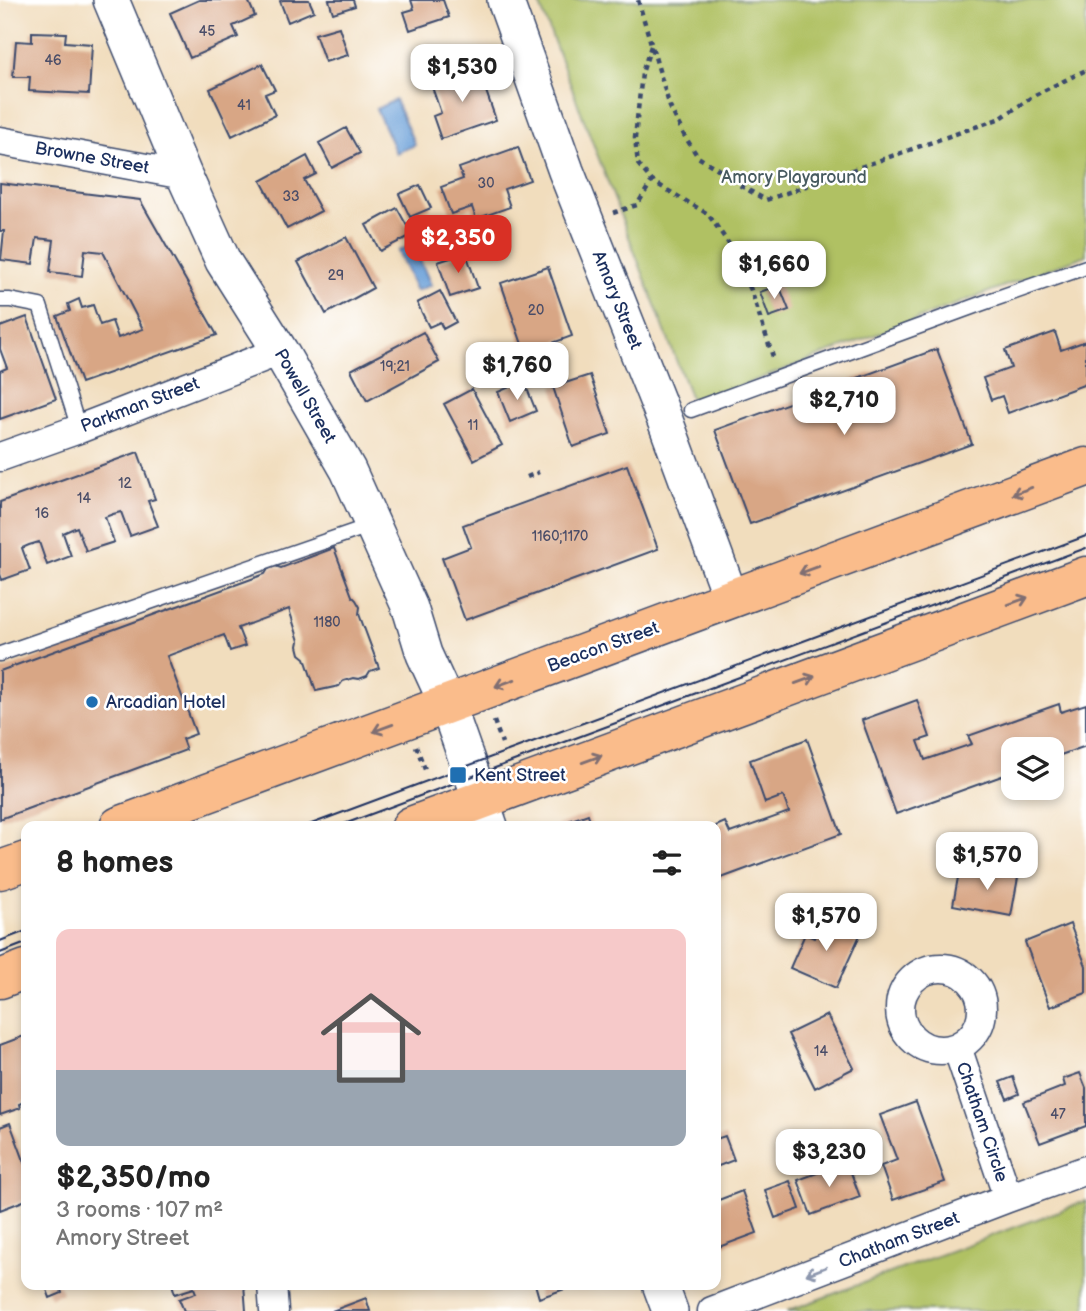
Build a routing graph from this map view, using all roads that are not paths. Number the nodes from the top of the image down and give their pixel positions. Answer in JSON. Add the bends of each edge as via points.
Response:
{"nodes":[{"id":1,"x":111,"y":0,"type":"edge"},
{"id":2,"x":505,"y":0,"type":"edge"},
{"id":3,"x":0,"y":141,"type":"edge"},
{"id":4,"x":184,"y":175,"type":"junction"},
{"id":5,"x":1086,"y":267,"type":"edge"},
{"id":6,"x":0,"y":300,"type":"edge"},
{"id":7,"x":280,"y":351,"type":"junction"},
{"id":8,"x":691,"y":410,"type":"dead end"},
{"id":9,"x":79,"y":429,"type":"junction"},
{"id":10,"x":0,"y":457,"type":"edge"},
{"id":11,"x":1086,"y":467,"type":"edge"},
{"id":12,"x":372,"y":525,"type":"junction"},
{"id":13,"x":1086,"y":576,"type":"edge"},
{"id":14,"x":731,"y":599,"type":"junction"},
{"id":15,"x":0,"y":654,"type":"edge"},
{"id":16,"x":447,"y":704,"type":"junction"},
{"id":17,"x":486,"y":813,"type":"edge"},
{"id":18,"x":132,"y":821,"type":"edge"},
{"id":19,"x":440,"y":821,"type":"edge"},
{"id":20,"x":21,"y":862,"type":"edge"},
{"id":21,"x":0,"y":870,"type":"edge"},
{"id":22,"x":21,"y":971,"type":"edge"},
{"id":23,"x":0,"y":979,"type":"edge"},
{"id":24,"x":957,"y":1047,"type":"dead end"},
{"id":25,"x":1086,"y":1170,"type":"edge"},
{"id":26,"x":1008,"y":1198,"type":"junction"},
{"id":27,"x":272,"y":1290,"type":"edge"},
{"id":28,"x":662,"y":1290,"type":"edge"},
{"id":29,"x":274,"y":1311,"type":"edge"},
{"id":30,"x":670,"y":1311,"type":"edge"},
{"id":31,"x":712,"y":1311,"type":"edge"}],
"edges":[{"from":1,"to":4,"type":"street","name":"Powell Street"},
{"from":2,"to":14,"type":"street","name":"Amory Street","via":[[566,172]]},
{"from":3,"to":4,"type":"street","name":"Browne Street"},
{"from":4,"to":7,"type":"street","name":"Powell Street","via":[[223,261]]},
{"from":5,"to":8,"type":"lane"},
{"from":6,"to":9,"type":"lane","via":[[40,306]]},
{"from":7,"to":9,"type":"street","name":"Parkman Street"},
{"from":7,"to":12,"type":"street","name":"Powell Street","via":[[348,470]]},
{"from":9,"to":10,"type":"street","name":"Parkman Street"},
{"from":11,"to":14,"type":"main road","name":"Beacon Street","one_way":true},
{"from":12,"to":15,"type":"lane"},
{"from":12,"to":16,"type":"street","name":"Powell Street"},
{"from":17,"to":13,"type":"main road","one_way":true},
{"from":14,"to":16,"type":"main road","name":"Beacon Street","one_way":true},
{"from":16,"to":17,"type":"street","name":"Powell Street"},
{"from":16,"to":18,"type":"main road","name":"Beacon Street","one_way":true},
{"from":17,"to":19,"type":"main road"},
{"from":20,"to":21,"type":"main road"},
{"from":22,"to":23,"type":"main road"},
{"from":24,"to":26,"type":"street","name":"Chatham Circle"},
{"from":25,"to":26,"type":"street","name":"Chatham Street"},
{"from":26,"to":31,"type":"street","name":"Chatham Street","one_way":true},
{"from":27,"to":29,"type":"street"},
{"from":28,"to":30,"type":"street"}]}
